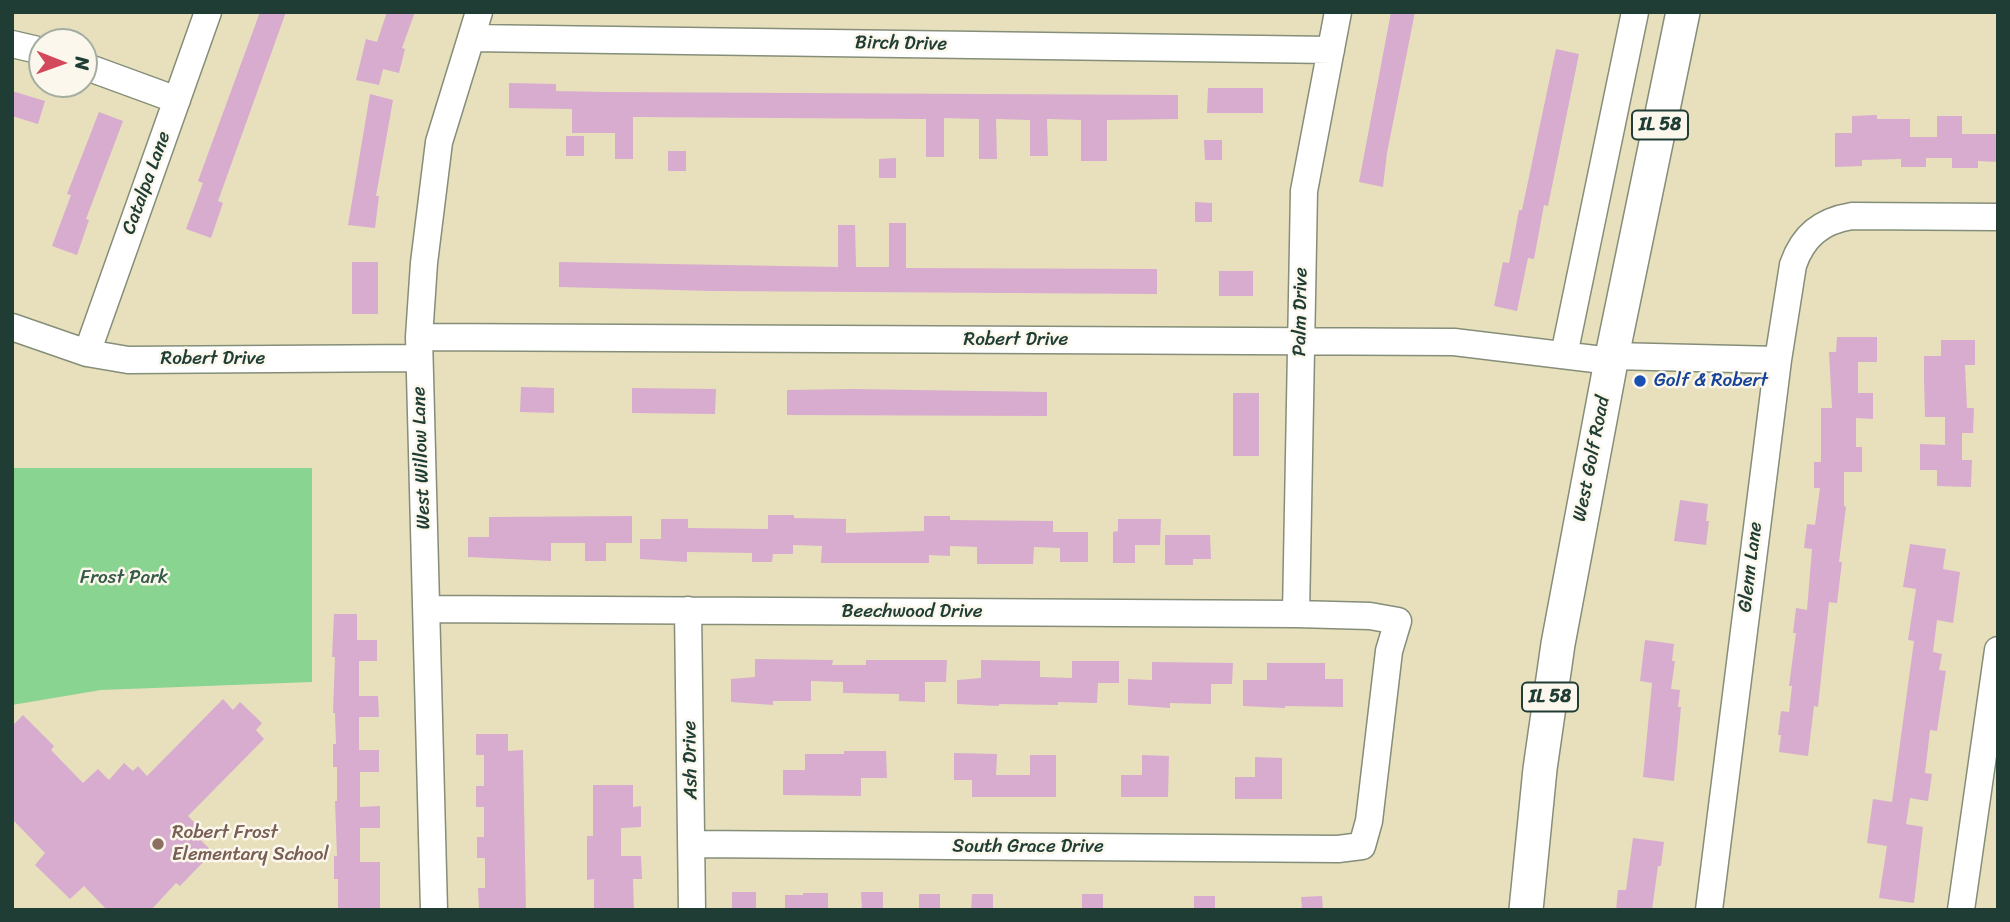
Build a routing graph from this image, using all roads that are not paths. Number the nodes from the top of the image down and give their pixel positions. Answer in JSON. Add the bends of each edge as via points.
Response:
{"nodes":[{"id":1,"x":208,"y":12,"type":"edge"},
{"id":2,"x":479,"y":12,"type":"edge"},
{"id":3,"x":1338,"y":12,"type":"edge"},
{"id":4,"x":1634,"y":12,"type":"edge"},
{"id":5,"x":1683,"y":12,"type":"edge"},
{"id":6,"x":471,"y":38,"type":"junction"},
{"id":7,"x":1331,"y":50,"type":"junction"},
{"id":8,"x":98,"y":71,"type":"edge"},
{"id":9,"x":177,"y":100,"type":"junction"},
{"id":10,"x":1998,"y":217,"type":"edge"},
{"id":11,"x":12,"y":327,"type":"edge"},
{"id":12,"x":1301,"y":341,"type":"junction"},
{"id":13,"x":419,"y":347,"type":"junction"},
{"id":14,"x":87,"y":353,"type":"junction"},
{"id":15,"x":1564,"y":355,"type":"junction"},
{"id":16,"x":1611,"y":359,"type":"junction"},
{"id":17,"x":1778,"y":360,"type":"junction"},
{"id":18,"x":426,"y":608,"type":"junction"},
{"id":19,"x":688,"y":610,"type":"junction"},
{"id":20,"x":1296,"y":614,"type":"junction"},
{"id":21,"x":1998,"y":650,"type":"edge"},
{"id":22,"x":693,"y":844,"type":"junction"},
{"id":23,"x":1362,"y":846,"type":"joint"},
{"id":24,"x":434,"y":910,"type":"edge"},
{"id":25,"x":692,"y":910,"type":"edge"},
{"id":26,"x":1526,"y":910,"type":"edge"},
{"id":27,"x":1709,"y":910,"type":"edge"},
{"id":28,"x":1961,"y":910,"type":"edge"}],
"edges":[{"from":1,"to":9,"type":"street","name":"Catalpa Lane"},
{"from":2,"to":6,"type":"street","name":"West Willow Lane"},
{"from":3,"to":7,"type":"street","name":"Palm Drive"},
{"from":4,"to":15,"type":"street"},
{"from":5,"to":16,"type":"main road","name":"West Golf Road","number":"IL 58"},
{"from":6,"to":7,"type":"street","name":"Birch Drive"},
{"from":6,"to":13,"type":"street","name":"West Willow Lane","via":[[439,142]]},
{"from":7,"to":12,"type":"street","name":"Palm Drive","via":[[1304,191]]},
{"from":8,"to":9,"type":"street"},
{"from":9,"to":14,"type":"street","name":"Catalpa Lane"},
{"from":10,"to":17,"type":"street","name":"Glenn Lane","via":[[1852,216],[1814,231],[1801,244],[1793,265]]},
{"from":11,"to":14,"type":"street","name":"Robert Drive"},
{"from":12,"to":13,"type":"street","name":"Robert Drive"},
{"from":12,"to":15,"type":"street","name":"Robert Drive","via":[[1454,342]]},
{"from":12,"to":20,"type":"street","name":"Palm Drive"},
{"from":13,"to":14,"type":"street","name":"Robert Drive","via":[[128,360]]},
{"from":13,"to":18,"type":"street","name":"West Willow Lane"},
{"from":15,"to":16,"type":"street","name":"Robert Drive"},
{"from":16,"to":17,"type":"street","name":"Robert Drive"},
{"from":16,"to":26,"type":"main road","name":"West Golf Road","number":"IL 58","via":[[1558,644]]},
{"from":17,"to":27,"type":"street","name":"Glenn Lane"},
{"from":18,"to":19,"type":"street","name":"Beechwood Drive"},
{"from":18,"to":24,"type":"street","name":"West Willow Lane"},
{"from":19,"to":20,"type":"street","name":"Beechwood Drive"},
{"from":19,"to":22,"type":"street","name":"Ash Drive"},
{"from":20,"to":23,"type":"street","name":"Beechwood Drive","via":[[1370,615],[1398,621],[1389,651],[1369,821]]},
{"from":21,"to":28,"type":"street"},
{"from":22,"to":23,"type":"street","name":"South Grace Drive"},
{"from":22,"to":25,"type":"street","name":"Ash Drive"}]}
